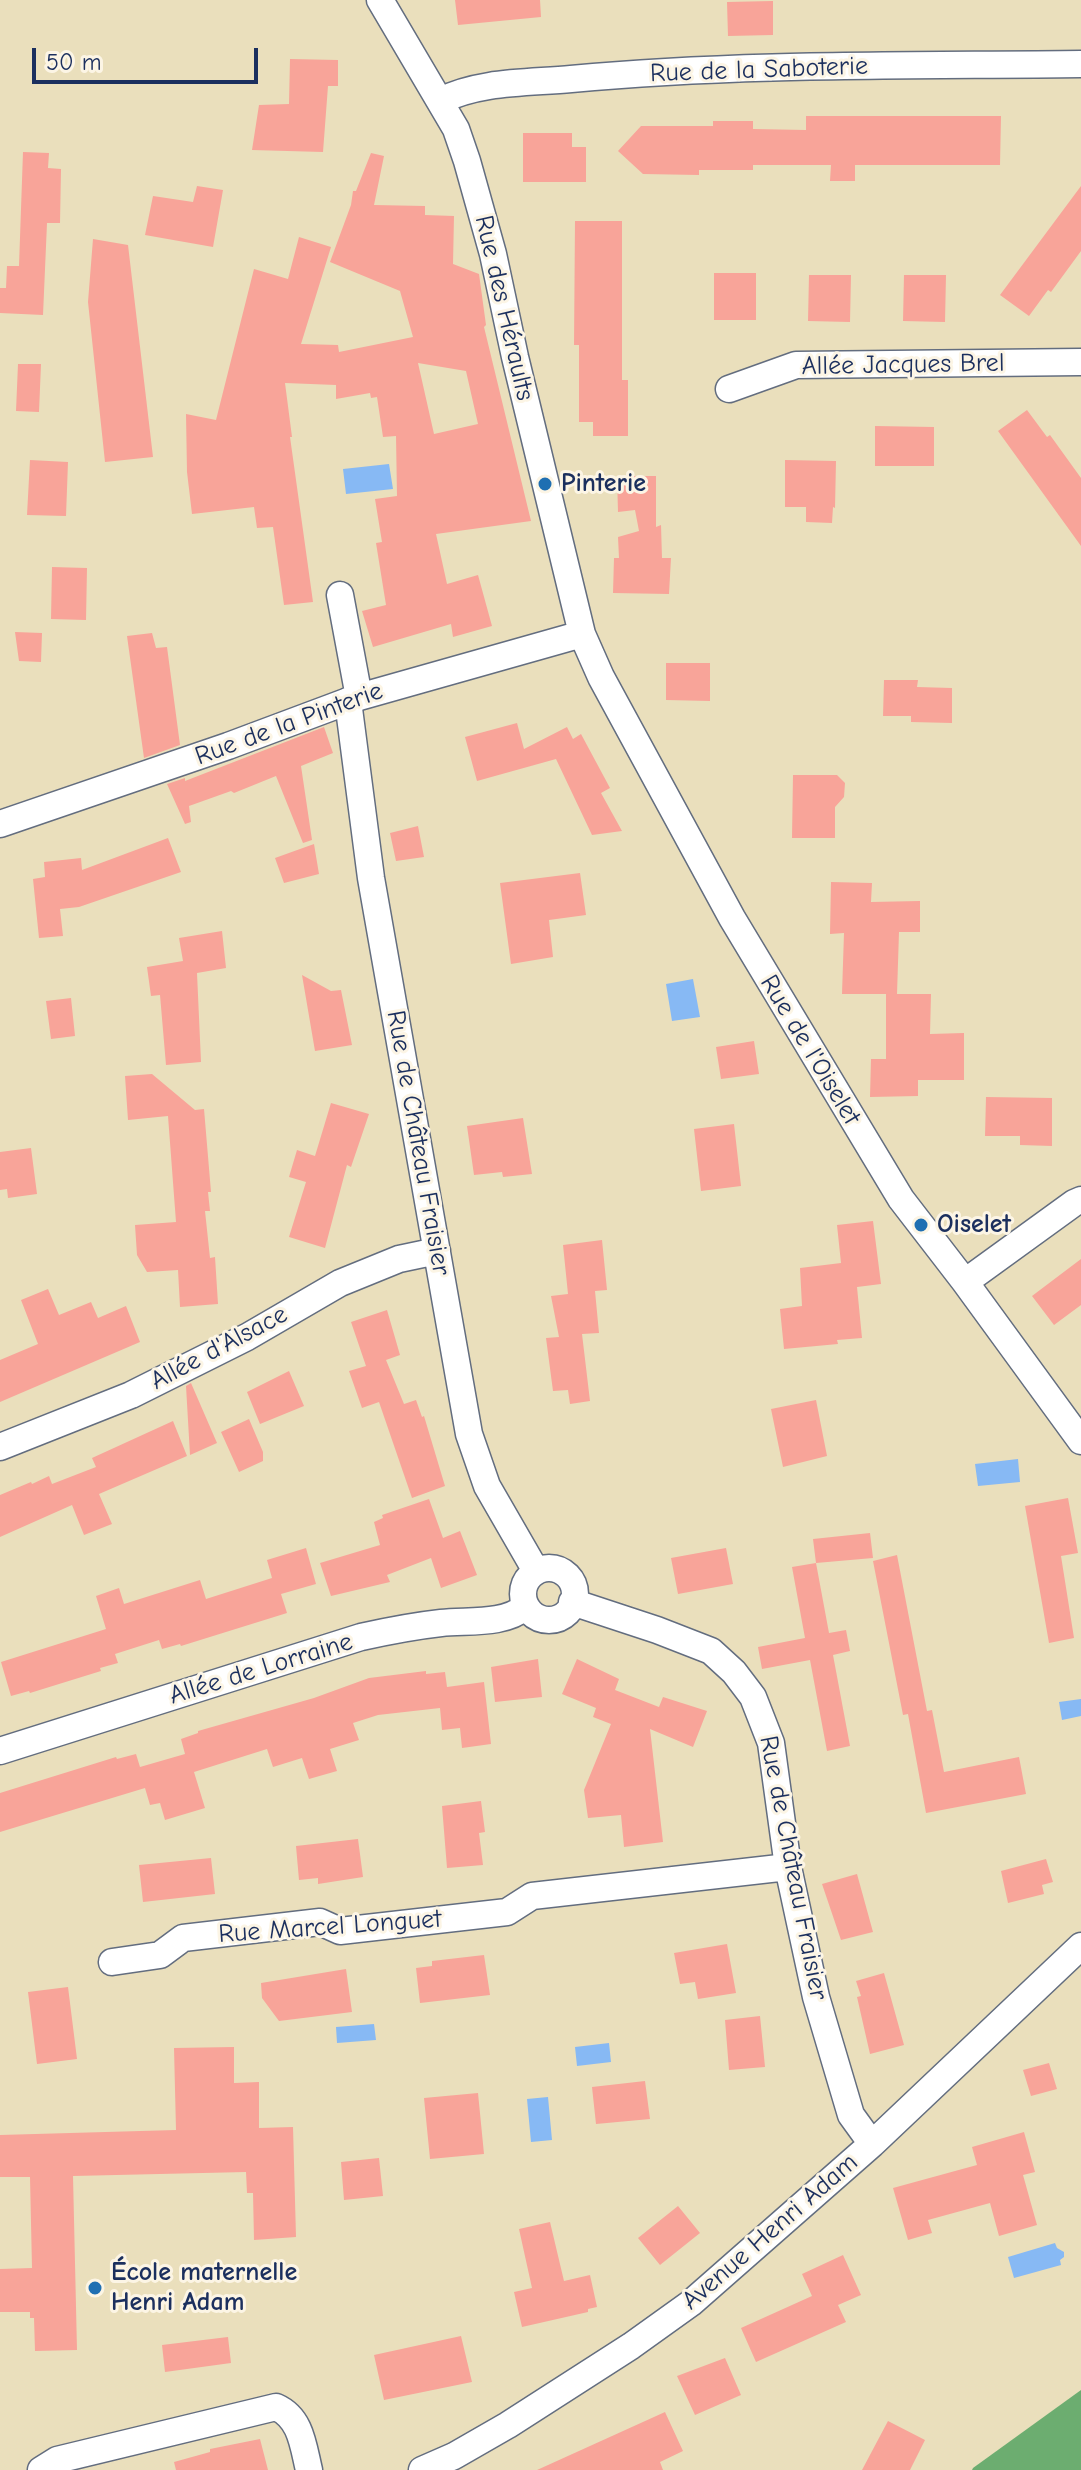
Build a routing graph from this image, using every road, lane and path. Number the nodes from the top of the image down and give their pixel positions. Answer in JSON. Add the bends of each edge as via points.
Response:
{"nodes":[{"id":1,"x":380,"y":0,"type":"edge"},
{"id":2,"x":1081,"y":64,"type":"edge"},
{"id":3,"x":440,"y":101,"type":"junction"},
{"id":4,"x":1081,"y":362,"type":"edge"},
{"id":5,"x":729,"y":389,"type":"dead end"},
{"id":6,"x":340,"y":595,"type":"dead end"},
{"id":7,"x":582,"y":634,"type":"junction"},
{"id":8,"x":354,"y":699,"type":"junction"},
{"id":9,"x":0,"y":824,"type":"edge"},
{"id":10,"x":1081,"y":1200,"type":"edge"},
{"id":11,"x":437,"y":1251,"type":"junction"},
{"id":12,"x":965,"y":1282,"type":"junction"},
{"id":13,"x":1081,"y":1441,"type":"edge"},
{"id":14,"x":0,"y":1447,"type":"edge"},
{"id":15,"x":536,"y":1571,"type":"junction"},
{"id":16,"x":572,"y":1602,"type":"junction"},
{"id":17,"x":525,"y":1607,"type":"junction"},
{"id":18,"x":0,"y":1751,"type":"edge"},
{"id":19,"x":788,"y":1867,"type":"junction"},
{"id":20,"x":1081,"y":1946,"type":"edge"},
{"id":21,"x":112,"y":1962,"type":"dead end"},
{"id":22,"x":872,"y":2144,"type":"junction"},
{"id":23,"x":41,"y":2470,"type":"edge"},
{"id":24,"x":309,"y":2470,"type":"edge"},
{"id":25,"x":422,"y":2470,"type":"edge"}],
"edges":[{"from":1,"to":3,"type":"street","name":"Rue des Héraults"},
{"from":2,"to":3,"type":"street","name":"Rue de la Saboterie","via":[[612,75],[467,89]]},
{"from":3,"to":7,"type":"street","name":"Rue des Héraults","via":[[456,129],[482,211]]},
{"from":4,"to":5,"type":"street","name":"Allée Jacques Brel","via":[[796,365]]},
{"from":6,"to":8,"type":"street","name":"Rue de Château Fraisier"},
{"from":7,"to":8,"type":"street","name":"Rue de la Pinterie"},
{"from":7,"to":12,"type":"street","name":"Rue de l'Oiselet","via":[[784,1007],[901,1199]]},
{"from":8,"to":9,"type":"street","name":"Rue de la Pinterie"},
{"from":8,"to":11,"type":"street","name":"Rue de Château Fraisier","via":[[371,878]]},
{"from":10,"to":12,"type":"street"},
{"from":11,"to":14,"type":"street","name":"Allée d'Alsace","via":[[381,1265],[340,1283],[131,1395]]},
{"from":11,"to":15,"type":"street","name":"Rue de Château Fraisier","via":[[469,1434],[487,1486]]},
{"from":12,"to":13,"type":"street","name":"Rue de l'Oiselet"},
{"from":15,"to":16,"type":"street","via":[[561,1570],[575,1589]]},
{"from":15,"to":17,"type":"street","via":[[522,1592]]},
{"from":16,"to":17,"type":"street","via":[[557,1620],[543,1621]]},
{"from":16,"to":19,"type":"street","name":"Rue de Château Fraisier","via":[[711,1651],[734,1672],[753,1697],[771,1743]]},
{"from":17,"to":18,"type":"street","name":"Allée de Lorraine","via":[[496,1619],[399,1629],[347,1641]]},
{"from":19,"to":21,"type":"street","name":"Rue Marcel Longuet","via":[[532,1896],[507,1912],[491,1914],[340,1931],[320,1922],[183,1938],[160,1955]]},
{"from":19,"to":22,"type":"street","name":"Rue de Château Fraisier","via":[[841,2083],[851,2115]]},
{"from":20,"to":22,"type":"street","name":"Avenue Henri Adam"},
{"from":22,"to":25,"type":"street","name":"Avenue Henri Adam","via":[[691,2303],[508,2425]]},
{"from":23,"to":24,"type":"street","via":[[57,2460],[276,2407],[297,2423]]}]}
